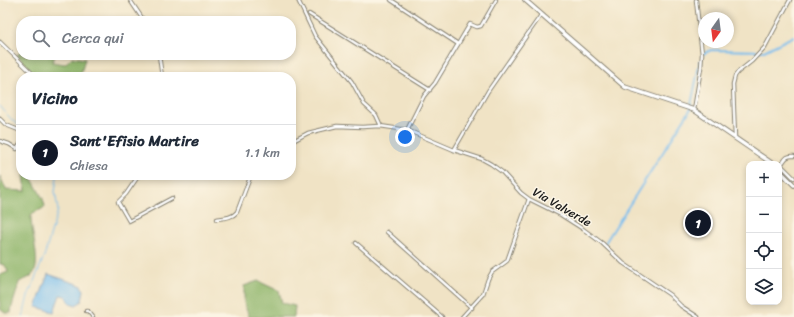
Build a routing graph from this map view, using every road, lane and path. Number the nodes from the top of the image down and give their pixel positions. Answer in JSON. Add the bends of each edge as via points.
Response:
{"nodes":[{"id":1,"x":130,"y":0,"type":"edge"},
{"id":2,"x":298,"y":0,"type":"edge"},
{"id":3,"x":391,"y":0,"type":"edge"},
{"id":4,"x":496,"y":0,"type":"edge"},
{"id":5,"x":525,"y":0,"type":"edge"},
{"id":6,"x":696,"y":0,"type":"edge"},
{"id":7,"x":790,"y":0,"type":"edge"},
{"id":8,"x":309,"y":14,"type":"dead end"},
{"id":9,"x":540,"y":15,"type":"junction"},
{"id":10,"x":141,"y":16,"type":"edge"},
{"id":11,"x":0,"y":42,"type":"edge"},
{"id":12,"x":458,"y":44,"type":"junction"},
{"id":13,"x":16,"y":58,"type":"edge"},
{"id":14,"x":19,"y":60,"type":"edge"},
{"id":15,"x":160,"y":60,"type":"edge"},
{"id":16,"x":31,"y":72,"type":"edge"},
{"id":17,"x":161,"y":72,"type":"edge"},
{"id":18,"x":430,"y":90,"type":"junction"},
{"id":19,"x":692,"y":109,"type":"junction"},
{"id":20,"x":0,"y":118,"type":"edge"},
{"id":21,"x":381,"y":126,"type":"junction"},
{"id":22,"x":16,"y":129,"type":"edge"},
{"id":23,"x":407,"y":130,"type":"junction"},
{"id":24,"x":735,"y":138,"type":"junction"},
{"id":25,"x":296,"y":139,"type":"edge"},
{"id":26,"x":0,"y":141,"type":"edge"},
{"id":27,"x":16,"y":148,"type":"edge"},
{"id":28,"x":454,"y":150,"type":"junction"},
{"id":29,"x":794,"y":156,"type":"edge"},
{"id":30,"x":768,"y":161,"type":"edge"},
{"id":31,"x":782,"y":163,"type":"edge"},
{"id":32,"x":782,"y":168,"type":"edge"},
{"id":33,"x":782,"y":173,"type":"edge"},
{"id":34,"x":794,"y":178,"type":"edge"},
{"id":35,"x":136,"y":180,"type":"edge"},
{"id":36,"x":249,"y":180,"type":"edge"},
{"id":37,"x":794,"y":184,"type":"edge"},
{"id":38,"x":172,"y":198,"type":"dead end"},
{"id":39,"x":529,"y":199,"type":"junction"},
{"id":40,"x":217,"y":219,"type":"dead end"},
{"id":41,"x":387,"y":232,"type":"dead end"},
{"id":42,"x":356,"y":243,"type":"dead end"},
{"id":43,"x":472,"y":308,"type":"junction"},
{"id":44,"x":86,"y":311,"type":"dead end"},
{"id":45,"x":93,"y":317,"type":"edge"},
{"id":46,"x":442,"y":317,"type":"edge"},
{"id":47,"x":462,"y":317,"type":"edge"},
{"id":48,"x":698,"y":317,"type":"edge"}],
"edges":[{"from":1,"to":10,"type":"street"},
{"from":2,"to":21,"type":"street","via":[[315,36],[352,82],[364,104],[376,115]]},
{"from":3,"to":12,"type":"street"},
{"from":4,"to":12,"type":"street","via":[[481,26],[470,24]]},
{"from":5,"to":9,"type":"main road"},
{"from":6,"to":19,"type":"street","via":[[702,54]]},
{"from":7,"to":24,"type":"street","via":[[762,51],[735,76],[732,84]]},
{"from":8,"to":18,"type":"street"},
{"from":9,"to":19,"type":"main road","via":[[625,87]]},
{"from":9,"to":28,"type":"street","via":[[488,91]]},
{"from":11,"to":13,"type":"street"},
{"from":12,"to":18,"type":"street"},
{"from":14,"to":16,"type":"street"},
{"from":15,"to":17,"type":"street"},
{"from":18,"to":23,"type":"street","via":[[424,96]]},
{"from":19,"to":24,"type":"main road"},
{"from":20,"to":22,"type":"street","via":[[6,125]]},
{"from":21,"to":23,"type":"street","name":"Via Valverde"},
{"from":21,"to":25,"type":"street","name":"Via Valverde","via":[[337,126],[308,133]]},
{"from":23,"to":28,"type":"street","name":"Via Valverde"},
{"from":24,"to":30,"type":"main road"},
{"from":26,"to":27,"type":"street"},
{"from":28,"to":39,"type":"street","name":"Via Valverde","via":[[490,163]]},
{"from":29,"to":31,"type":"street","via":[[786,157]]},
{"from":32,"to":34,"type":"street"},
{"from":33,"to":37,"type":"main road"},
{"from":35,"to":38,"type":"street","via":[[118,202],[129,222]]},
{"from":36,"to":40,"type":"street","via":[[234,216]]},
{"from":39,"to":43,"type":"street","via":[[507,261],[492,272],[483,294]]},
{"from":39,"to":48,"type":"street","name":"Via Valverde","via":[[561,215],[596,238],[623,263]]},
{"from":41,"to":43,"type":"street"},
{"from":42,"to":46,"type":"street"},
{"from":43,"to":47,"type":"street"},
{"from":44,"to":45,"type":"street"}]}
